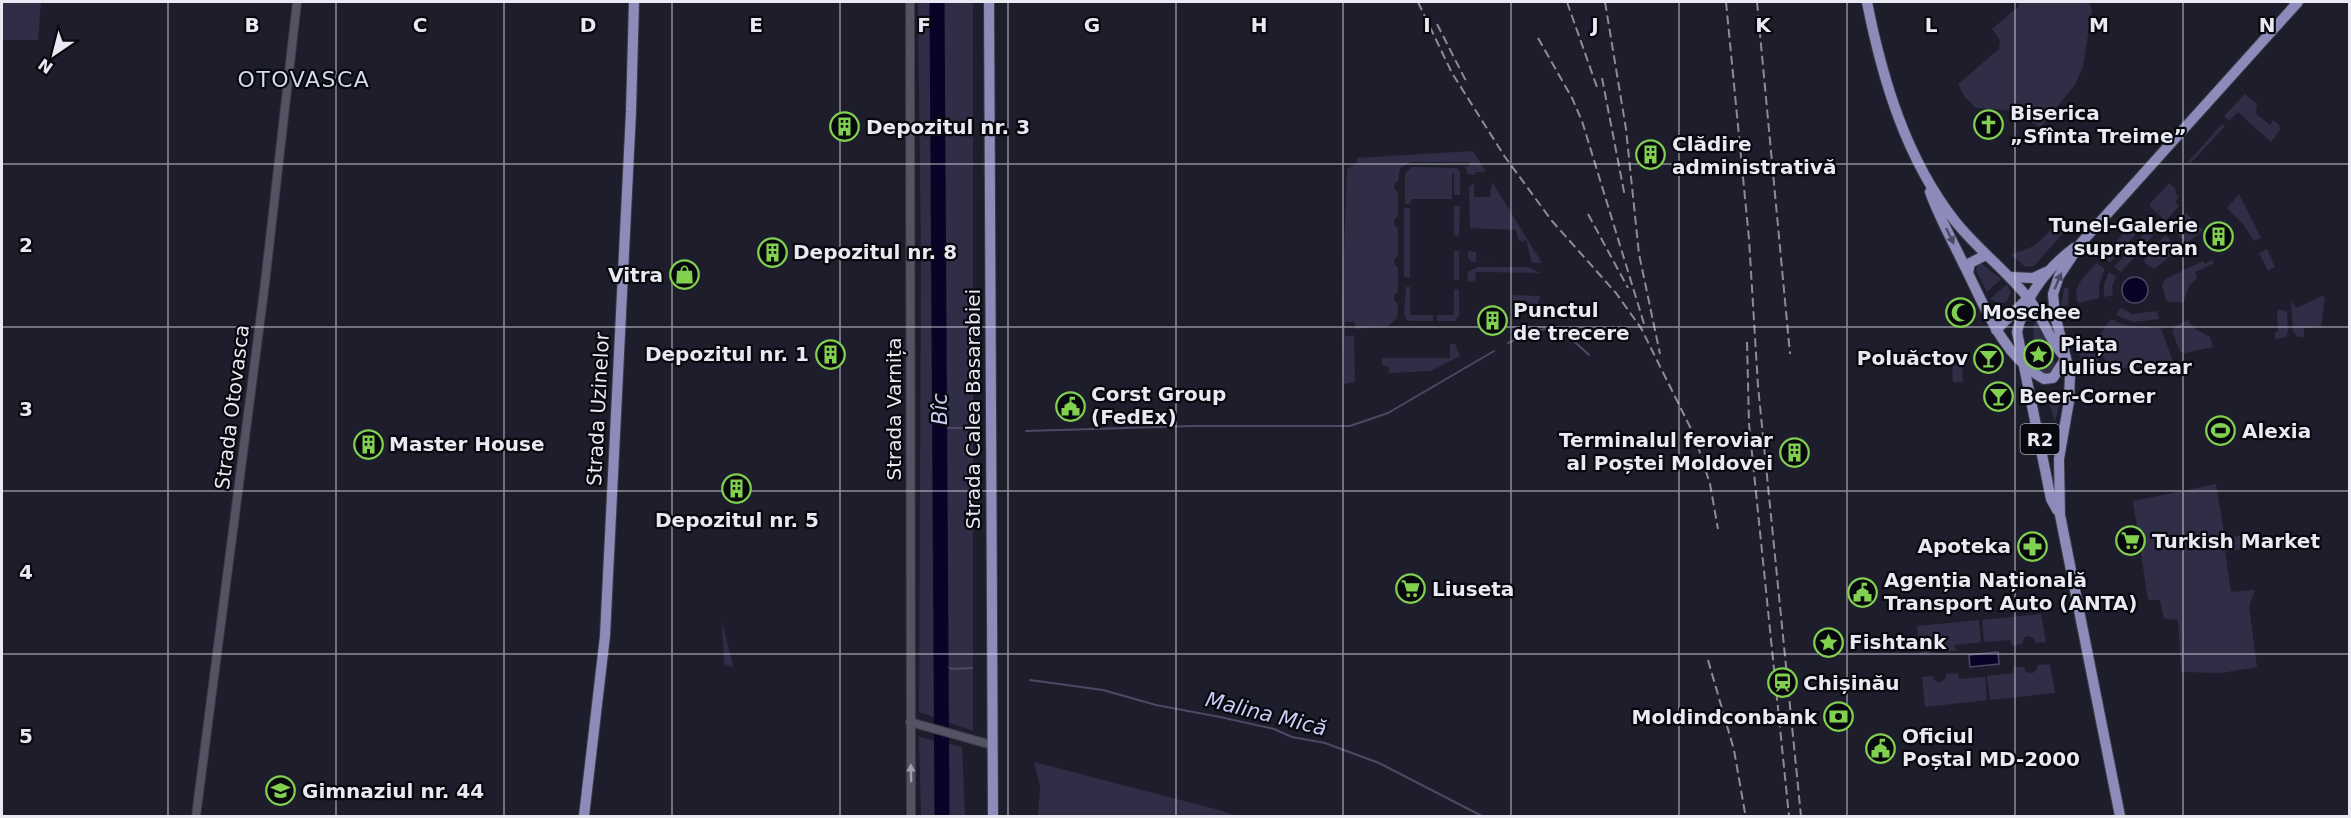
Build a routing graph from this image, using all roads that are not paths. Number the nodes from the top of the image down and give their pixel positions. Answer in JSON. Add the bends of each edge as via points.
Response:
{"nodes":[{"id":1,"x":297,"y":2,"type":"edge"},
{"id":2,"x":634,"y":2,"type":"edge"},
{"id":3,"x":910,"y":2,"type":"edge"},
{"id":4,"x":989,"y":2,"type":"edge"},
{"id":5,"x":1867,"y":2,"type":"edge"},
{"id":6,"x":2298,"y":2,"type":"edge"},
{"id":7,"x":1928,"y":182,"type":"junction"},
{"id":8,"x":2081,"y":243,"type":"junction"},
{"id":9,"x":1986,"y":255,"type":"junction"},
{"id":10,"x":2048,"y":271,"type":"junction"},
{"id":11,"x":1968,"y":273,"type":"junction"},
{"id":12,"x":2009,"y":276,"type":"junction"},
{"id":13,"x":2028,"y":298,"type":"junction"},
{"id":14,"x":1996,"y":330,"type":"junction"},
{"id":15,"x":2066,"y":358,"type":"junction"},
{"id":16,"x":2021,"y":362,"type":"junction"},
{"id":17,"x":2060,"y":515,"type":"junction"},
{"id":18,"x":914,"y":723,"type":"junction"},
{"id":19,"x":992,"y":745,"type":"junction"},
{"id":20,"x":196,"y":816,"type":"edge"},
{"id":21,"x":584,"y":816,"type":"edge"},
{"id":22,"x":911,"y":816,"type":"edge"},
{"id":23,"x":993,"y":816,"type":"edge"},
{"id":24,"x":2120,"y":816,"type":"edge"}],
"edges":[{"from":1,"to":20,"type":"street","name":"Strada Otovasca"},
{"from":2,"to":21,"type":"main road","name":"Strada Uzinelor","via":[[605,636]]},
{"from":3,"to":18,"type":"street","name":"Strada Varnița"},
{"from":4,"to":19,"type":"main road","name":"Strada Calea Basarabiei"},
{"from":5,"to":7,"type":"main road","number":"R2","via":[[1900,120]]},
{"from":6,"to":8,"type":"main road"},
{"from":7,"to":9,"type":"main road","number":"R2","via":[[1953,219]]},
{"from":7,"to":11,"type":"main road","number":"R2","one_way":true},
{"from":8,"to":10,"type":"main road"},
{"from":15,"to":8,"type":"main road","one_way":true,"via":[[2053,294]]},
{"from":9,"to":11,"type":"main road","via":[[1970,263]]},
{"from":9,"to":12,"type":"main road","number":"R2"},
{"from":10,"to":12,"type":"main road","via":[[2032,278]]},
{"from":10,"to":13,"type":"main road"},
{"from":11,"to":14,"type":"main road","number":"R2"},
{"from":12,"to":13,"type":"main road","number":"R2"},
{"from":13,"to":14,"type":"main road"},
{"from":13,"to":15,"type":"main road","number":"R2"},
{"from":13,"to":16,"type":"main road","via":[[2017,332]]},
{"from":14,"to":16,"type":"main road","number":"R2"},
{"from":15,"to":16,"type":"main road","via":[[2057,374],[2048,379]]},
{"from":15,"to":17,"type":"main road","number":"R2","via":[[2071,386],[2059,459]]},
{"from":16,"to":17,"type":"main road","number":"R2","via":[[2034,405],[2051,499]]},
{"from":17,"to":24,"type":"main road","number":"R2"},
{"from":18,"to":19,"type":"street"},
{"from":22,"to":18,"type":"street","name":"Strada Varnița","one_way":true},
{"from":19,"to":23,"type":"main road","name":"Strada Calea Basarabiei"}]}
